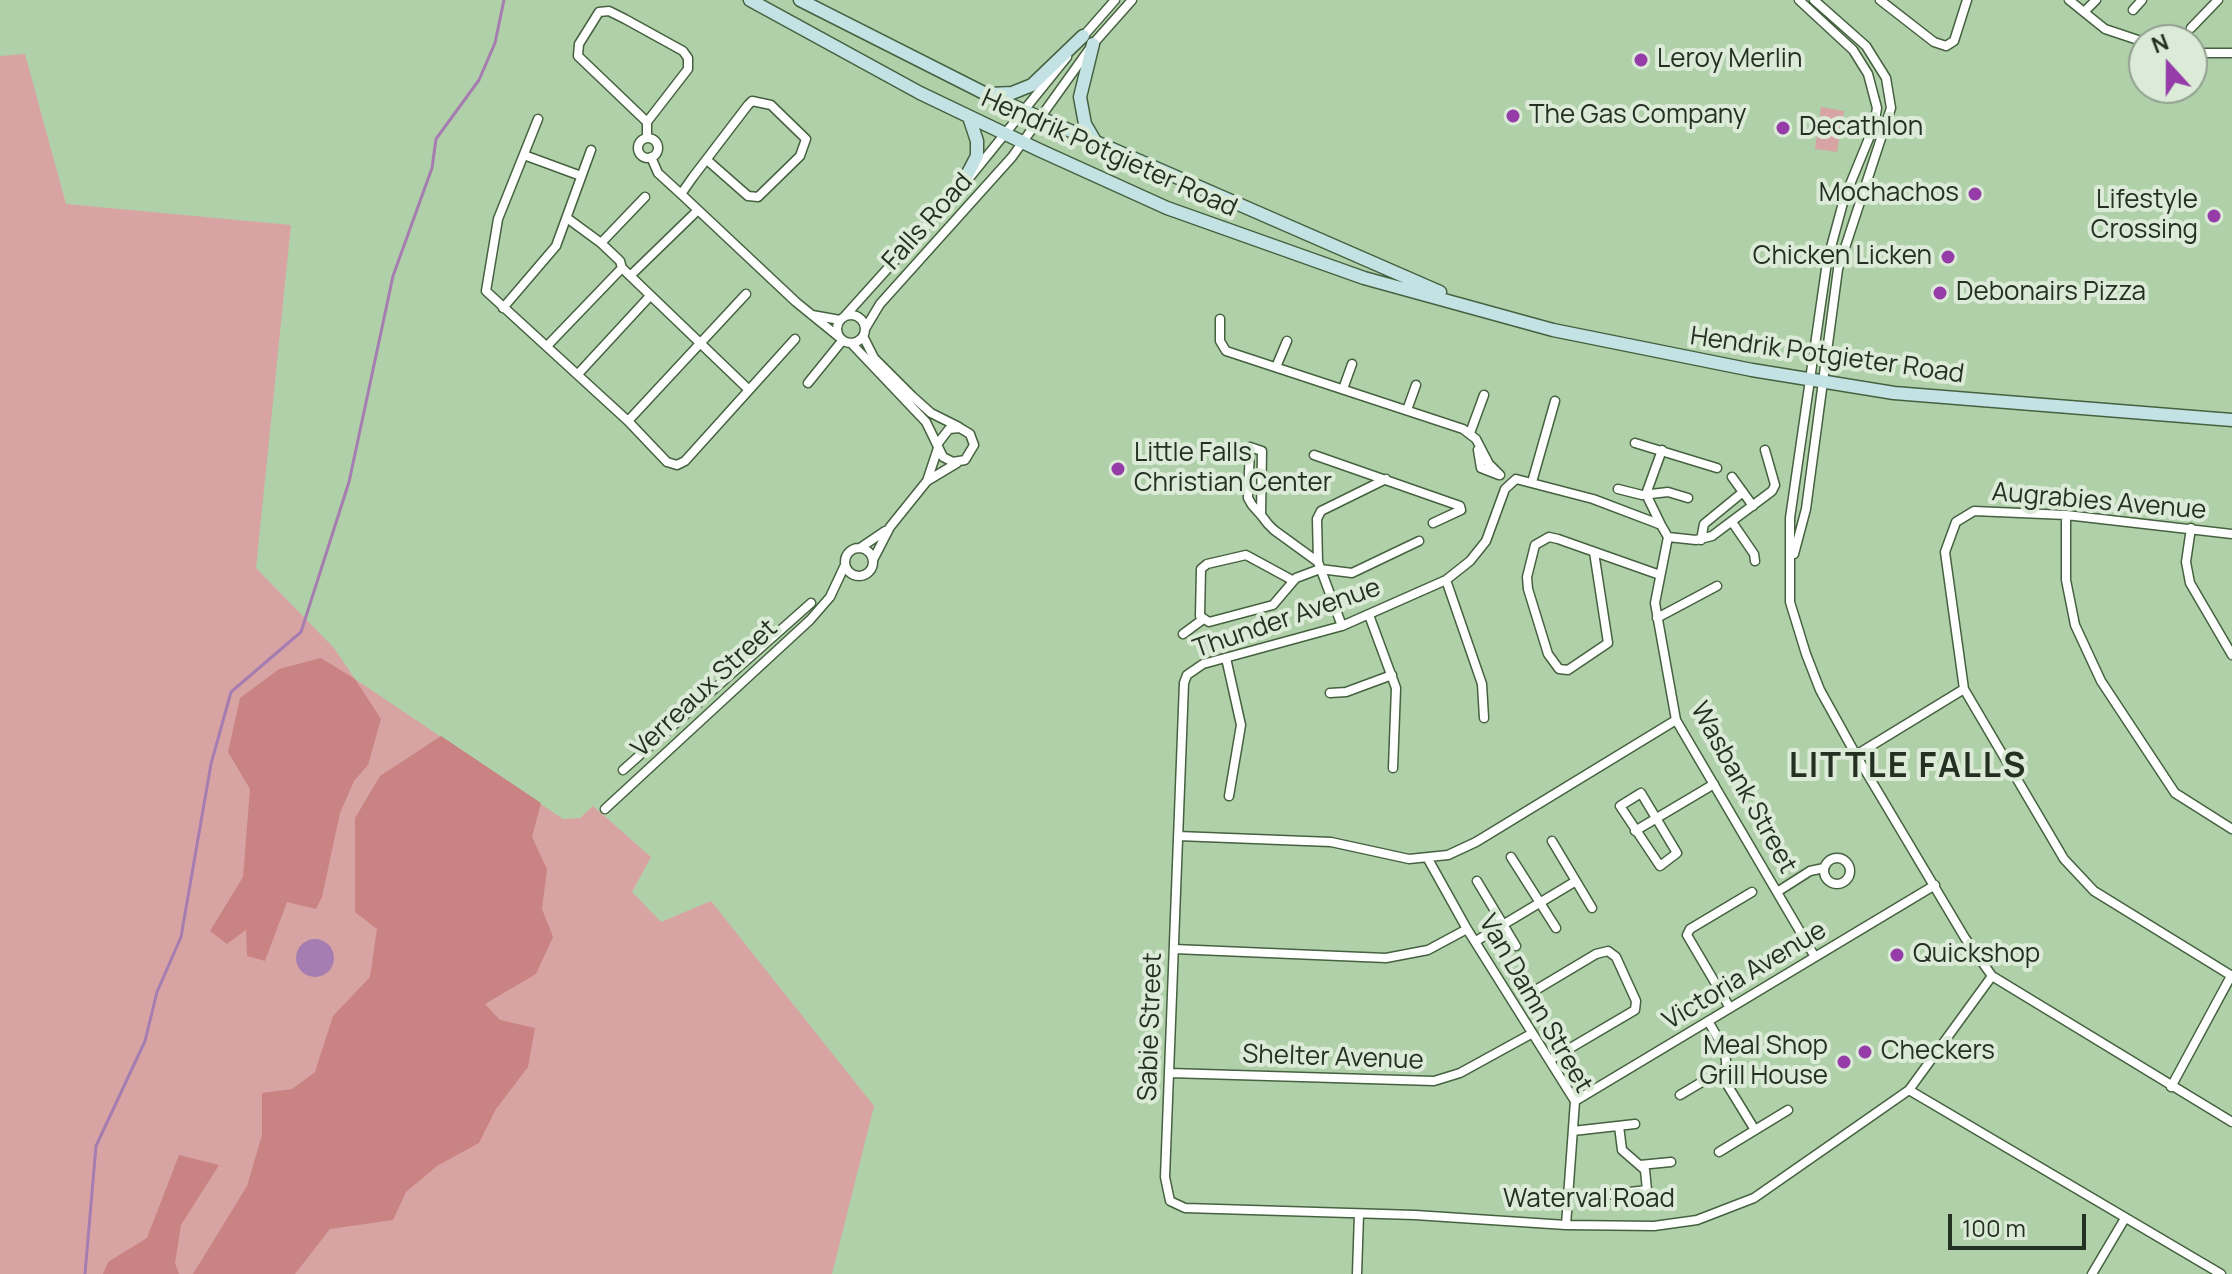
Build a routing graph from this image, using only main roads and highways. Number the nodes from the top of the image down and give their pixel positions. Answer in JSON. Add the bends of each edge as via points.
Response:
{"nodes":[{"id":1,"x":750,"y":0,"type":"edge"},
{"id":2,"x":800,"y":0,"type":"edge"},
{"id":3,"x":986,"y":94,"type":"junction"},
{"id":4,"x":969,"y":117,"type":"junction"},
{"id":5,"x":1095,"y":141,"type":"junction"},
{"id":6,"x":959,"y":190,"type":"road end"},
{"id":7,"x":1469,"y":304,"type":"junction"},
{"id":8,"x":2232,"y":420,"type":"edge"}],
"edges":[{"from":1,"to":4,"type":"main road","name":"Hendrik Potgieter Road"},
{"from":2,"to":3,"type":"main road","name":"Hendrik Potgieter Road"},
{"from":3,"to":5,"type":"main road","name":"Hendrik Potgieter Road"},
{"from":3,"to":5,"type":"main road","via":[[1012,93],[1032,85],[1088,40],[1080,97]]},
{"from":4,"to":6,"type":"main road","via":[[977,156]]},
{"from":4,"to":7,"type":"main road","name":"Hendrik Potgieter Road","via":[[1167,208],[1268,247]]},
{"from":5,"to":7,"type":"main road","name":"Hendrik Potgieter Road"},
{"from":7,"to":8,"type":"main road","name":"Hendrik Potgieter Road","via":[[1553,330],[1907,394]]}]}
